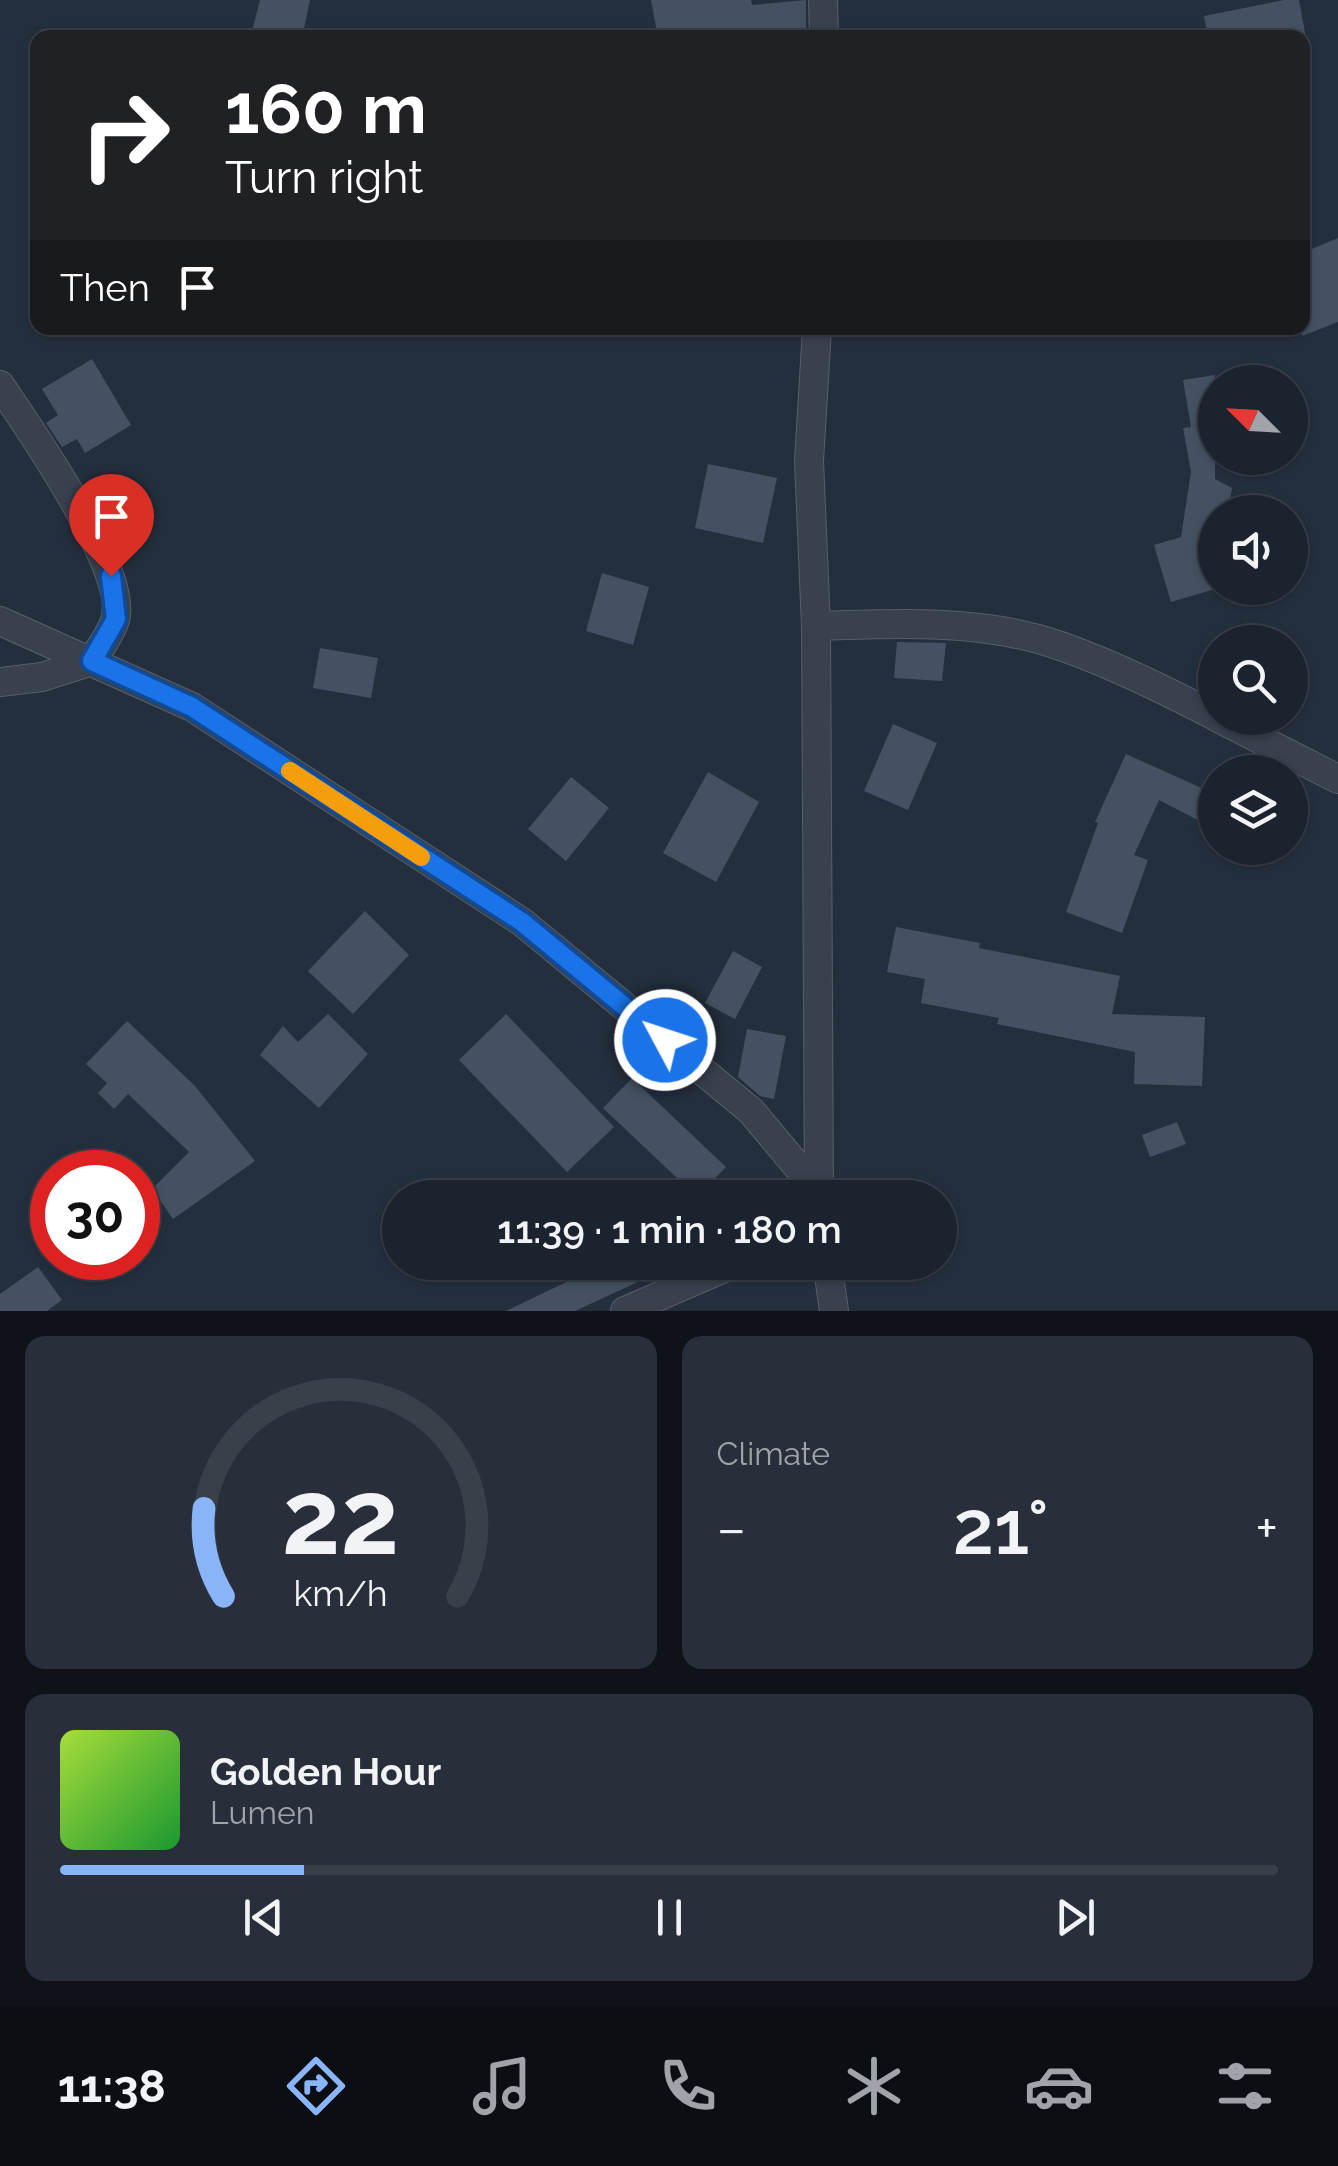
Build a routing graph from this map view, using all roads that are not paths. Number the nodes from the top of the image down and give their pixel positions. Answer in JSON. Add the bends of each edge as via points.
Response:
{"nodes":[{"id":1,"x":824,"y":0,"type":"edge"},
{"id":2,"x":824,"y":30,"type":"edge"},
{"id":3,"x":817,"y":335,"type":"edge"},
{"id":4,"x":0,"y":386,"type":"edge"},
{"id":5,"x":0,"y":620,"type":"edge"},
{"id":6,"x":816,"y":626,"type":"junction"},
{"id":7,"x":92,"y":661,"type":"junction"},
{"id":8,"x":0,"y":682,"type":"edge"},
{"id":9,"x":1198,"y":708,"type":"edge"},
{"id":10,"x":1251,"y":735,"type":"edge"},
{"id":11,"x":1338,"y":779,"type":"edge"},
{"id":12,"x":807,"y":1180,"type":"edge"},
{"id":13,"x":818,"y":1180,"type":"edge"},
{"id":14,"x":696,"y":1280,"type":"edge"},
{"id":15,"x":830,"y":1280,"type":"edge"},
{"id":16,"x":625,"y":1311,"type":"edge"},
{"id":17,"x":834,"y":1311,"type":"edge"}],
"edges":[{"from":1,"to":2,"type":"street"},
{"from":3,"to":6,"type":"street","via":[[809,460]]},
{"from":4,"to":7,"type":"street","via":[[59,472],[111,576],[116,619]]},
{"from":5,"to":7,"type":"street"},
{"from":6,"to":9,"type":"street","via":[[938,624],[1038,639]]},
{"from":6,"to":13,"type":"street"},
{"from":7,"to":8,"type":"street"},
{"from":7,"to":12,"type":"street","via":[[192,707],[522,922],[751,1111]]},
{"from":10,"to":11,"type":"street"},
{"from":14,"to":16,"type":"street"},
{"from":15,"to":17,"type":"street"}]}
